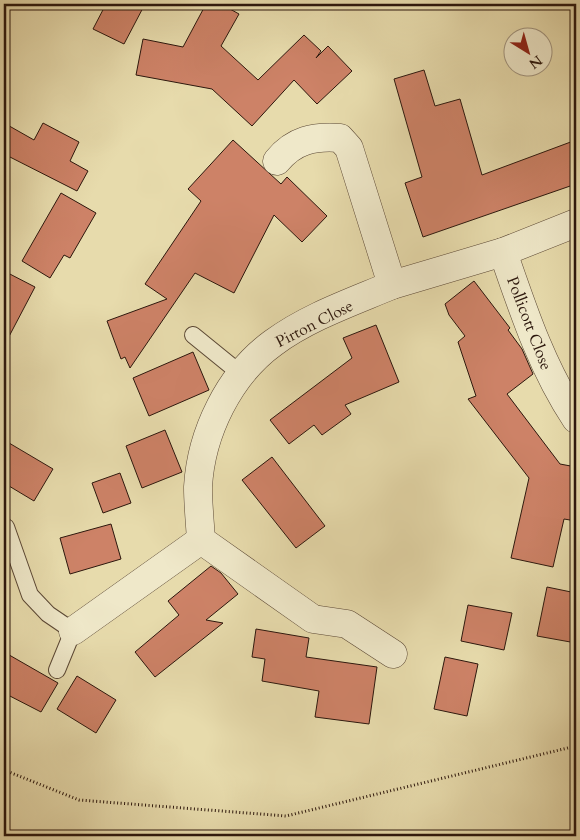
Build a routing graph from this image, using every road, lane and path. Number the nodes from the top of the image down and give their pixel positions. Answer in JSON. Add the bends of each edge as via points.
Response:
{"nodes":[{"id":1,"x":277,"y":161,"type":"dead end"},
{"id":2,"x":576,"y":223,"type":"edge"},
{"id":3,"x":503,"y":252,"type":"junction"},
{"id":4,"x":392,"y":285,"type":"junction"},
{"id":5,"x":193,"y":335,"type":"dead end"},
{"id":6,"x":241,"y":374,"type":"junction"},
{"id":7,"x":576,"y":419,"type":"edge"},
{"id":8,"x":6,"y":527,"type":"dead end"},
{"id":9,"x":201,"y":540,"type":"junction"},
{"id":10,"x":73,"y":631,"type":"junction"},
{"id":11,"x":393,"y":654,"type":"dead end"},
{"id":12,"x":56,"y":670,"type":"dead end"},
{"id":13,"x":576,"y":746,"type":"edge"},
{"id":14,"x":4,"y":770,"type":"edge"}],
"edges":[{"from":1,"to":4,"type":"street","via":[[299,142],[340,138],[349,148]]},
{"from":2,"to":3,"type":"street","name":"Pirton Close"},
{"from":3,"to":4,"type":"street","name":"Pirton Close"},
{"from":3,"to":7,"type":"street","name":"Pollicott Close","via":[[533,336],[559,392]]},
{"from":4,"to":6,"type":"street","name":"Pirton Close","via":[[310,321],[272,344]]},
{"from":5,"to":6,"type":"lane"},
{"from":6,"to":9,"type":"street","name":"Pirton Close","via":[[215,414],[203,454],[198,487]]},
{"from":8,"to":10,"type":"lane","via":[[30,595],[48,614]]},
{"from":9,"to":10,"type":"street"},
{"from":9,"to":11,"type":"street","via":[[313,619],[347,624]]},
{"from":10,"to":12,"type":"lane"},
{"from":13,"to":14,"type":"path","via":[[286,816],[79,800]]}]}
